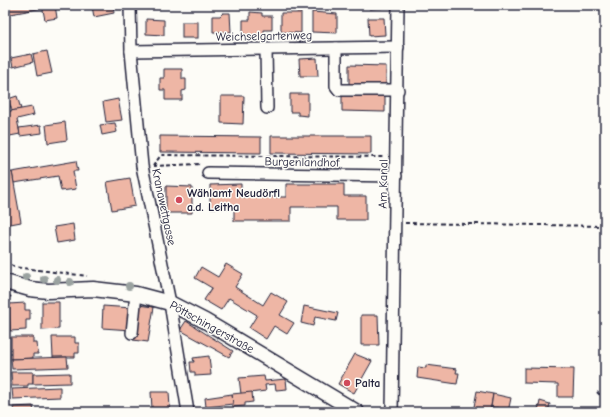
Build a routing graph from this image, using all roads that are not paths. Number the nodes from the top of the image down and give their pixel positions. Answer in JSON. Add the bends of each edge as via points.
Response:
{"nodes":[{"id":1,"x":130,"y":5,"type":"edge"},
{"id":2,"x":398,"y":5,"type":"edge"},
{"id":3,"x":398,"y":47,"type":"junction"},
{"id":4,"x":336,"y":48,"type":"junction"},
{"id":5,"x":266,"y":49,"type":"junction"},
{"id":6,"x":131,"y":51,"type":"junction"},
{"id":7,"x":398,"y":90,"type":"junction"},
{"id":8,"x":267,"y":108,"type":"dead end"},
{"id":9,"x":208,"y":173,"type":"road end"},
{"id":10,"x":396,"y":176,"type":"junction"},
{"id":11,"x":5,"y":282,"type":"edge"},
{"id":12,"x":136,"y":294,"type":"junction"},
{"id":13,"x":170,"y":303,"type":"junction"},
{"id":14,"x":132,"y":333,"type":"dead end"},
{"id":15,"x":188,"y":412,"type":"edge"},
{"id":16,"x":357,"y":412,"type":"edge"},
{"id":17,"x":392,"y":412,"type":"edge"}],
"edges":[{"from":1,"to":6,"type":"street","name":"Kranawettgasse"},
{"from":2,"to":3,"type":"street","name":"Am Kanal"},
{"from":3,"to":4,"type":"street","name":"Weichselgartenweg"},
{"from":3,"to":7,"type":"street","name":"Am Kanal"},
{"from":4,"to":5,"type":"street","name":"Weichselgartenweg"},
{"from":4,"to":7,"type":"street","via":[[336,86],[339,90]]},
{"from":5,"to":6,"type":"street","name":"Weichselgartenweg"},
{"from":5,"to":8,"type":"street"},
{"from":6,"to":13,"type":"street","name":"Kranawettgasse","via":[[142,166]]},
{"from":7,"to":10,"type":"street","name":"Am Kanal"},
{"from":9,"to":10,"type":"street","name":"Burgenlandhof"},
{"from":10,"to":17,"type":"street","name":"Am Kanal"},
{"from":11,"to":12,"type":"main road","name":"Pöttschingerstraße","via":[[30,289],[93,289]]},
{"from":12,"to":13,"type":"main road","name":"Pöttschingerstraße"},
{"from":12,"to":14,"type":"street"},
{"from":13,"to":15,"type":"street","name":"Kranawettgasse"},
{"from":13,"to":16,"type":"main road","name":"Pöttschingerstraße","via":[[205,321]]}]}
